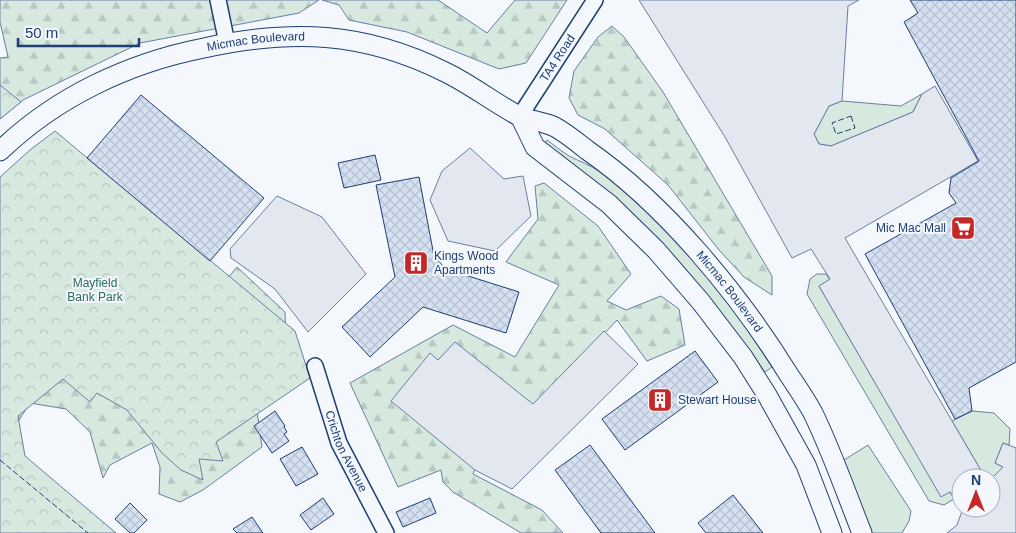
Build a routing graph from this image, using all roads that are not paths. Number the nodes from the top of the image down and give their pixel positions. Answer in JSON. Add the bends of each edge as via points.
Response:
{"nodes":[{"id":1,"x":218,"y":0,"type":"edge"},
{"id":2,"x":595,"y":0,"type":"edge"},
{"id":3,"x":227,"y":43,"type":"junction"},
{"id":4,"x":520,"y":116,"type":"junction"},
{"id":5,"x":0,"y":150,"type":"edge"},
{"id":6,"x":315,"y":366,"type":"dead end"},
{"id":7,"x":383,"y":532,"type":"edge"},
{"id":8,"x":832,"y":533,"type":"edge"},
{"id":9,"x":862,"y":533,"type":"edge"}],
"edges":[{"from":1,"to":3,"type":"street"},
{"from":2,"to":4,"type":"street","name":"TA4 Road"},
{"from":3,"to":4,"type":"street","name":"Micmac Boulevard","via":[[306,35],[389,48],[446,73]]},
{"from":3,"to":5,"type":"street","name":"Micmac Boulevard","via":[[145,63],[112,76],[54,108]]},
{"from":4,"to":8,"type":"street","via":[[535,147],[609,204],[656,250],[743,357],[806,465]]},
{"from":4,"to":9,"type":"street","name":"Micmac Boulevard","via":[[554,126],[604,162],[665,217],[726,286],[767,338],[812,411]]},
{"from":6,"to":7,"type":"street","name":"Crichton Avenue","via":[[339,444]]}]}
